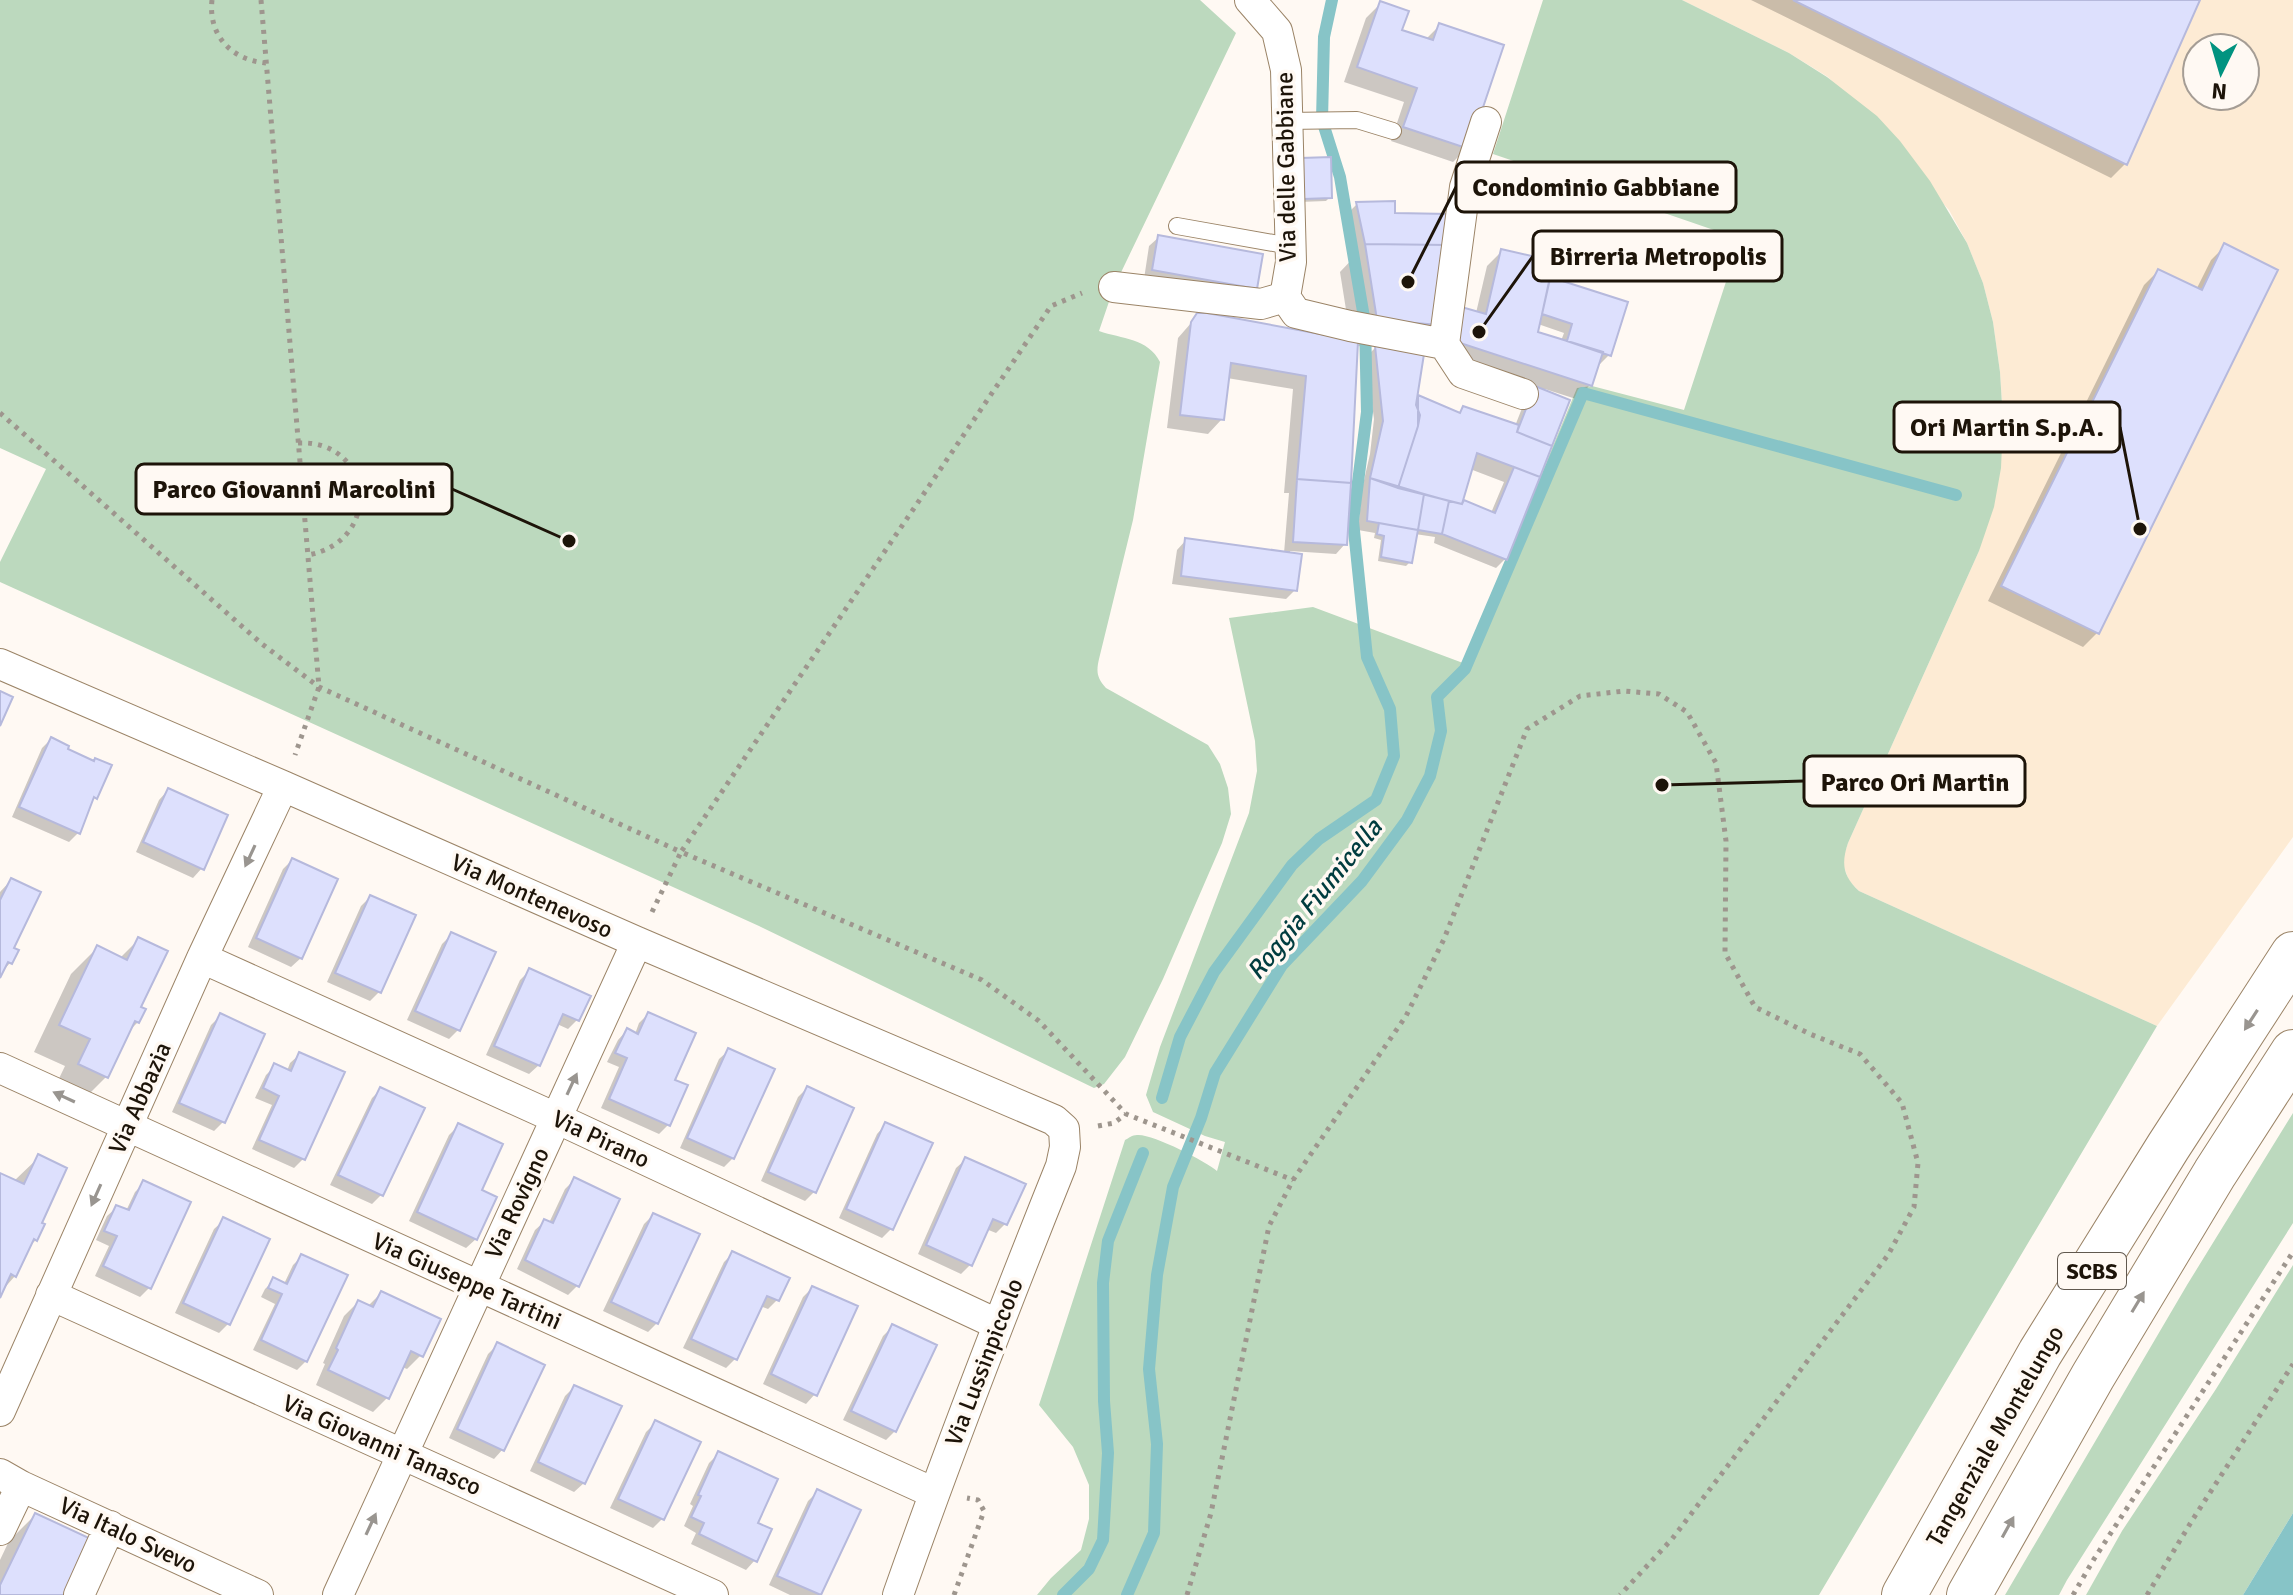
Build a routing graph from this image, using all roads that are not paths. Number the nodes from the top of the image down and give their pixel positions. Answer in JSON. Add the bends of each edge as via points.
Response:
{"nodes":[{"id":1,"x":1250,"y":0,"type":"edge"},
{"id":2,"x":1287,"y":121,"type":"junction"},
{"id":3,"x":1486,"y":122,"type":"dead end"},
{"id":4,"x":1393,"y":131,"type":"dead end"},
{"id":5,"x":1177,"y":226,"type":"dead end"},
{"id":6,"x":1290,"y":246,"type":"junction"},
{"id":7,"x":1114,"y":287,"type":"road end"},
{"id":8,"x":1285,"y":297,"type":"junction"},
{"id":9,"x":1444,"y":344,"type":"junction"},
{"id":10,"x":1523,"y":394,"type":"dead end"},
{"id":11,"x":0,"y":664,"type":"edge"},
{"id":12,"x":283,"y":786,"type":"junction"},
{"id":13,"x":637,"y":942,"type":"junction"},
{"id":14,"x":2293,"y":954,"type":"edge"},
{"id":15,"x":202,"y":958,"type":"junction"},
{"id":16,"x":2293,"y":1052,"type":"edge"},
{"id":17,"x":0,"y":1068,"type":"edge"},
{"id":18,"x":556,"y":1118,"type":"junction"},
{"id":19,"x":127,"y":1126,"type":"junction"},
{"id":20,"x":1064,"y":1129,"type":"joint"},
{"id":21,"x":478,"y":1286,"type":"junction"},
{"id":22,"x":51,"y":1295,"type":"junction"},
{"id":23,"x":997,"y":1324,"type":"junction"},
{"id":24,"x":0,"y":1411,"type":"edge"},
{"id":25,"x":404,"y":1455,"type":"junction"},
{"id":26,"x":10,"y":1480,"type":"edge"},
{"id":27,"x":934,"y":1493,"type":"junction"},
{"id":28,"x":110,"y":1526,"type":"junction"},
{"id":29,"x":0,"y":1530,"type":"edge"},
{"id":30,"x":79,"y":1595,"type":"edge"},
{"id":31,"x":258,"y":1595,"type":"edge"},
{"id":32,"x":338,"y":1595,"type":"edge"},
{"id":33,"x":713,"y":1595,"type":"edge"},
{"id":34,"x":898,"y":1595,"type":"edge"},
{"id":35,"x":1904,"y":1595,"type":"edge"},
{"id":36,"x":1969,"y":1595,"type":"edge"}],
"edges":[{"from":1,"to":2,"type":"street","name":"Via delle Gabbiane","via":[[1277,31],[1286,70]]},
{"from":2,"to":4,"type":"lane","via":[[1357,120]]},
{"from":2,"to":6,"type":"street","name":"Via delle Gabbiane"},
{"from":3,"to":9,"type":"street","via":[[1465,187]]},
{"from":5,"to":6,"type":"lane"},
{"from":6,"to":8,"type":"street","name":"Via delle Gabbiane"},
{"from":7,"to":8,"type":"street","name":"Via delle Gabbiane","via":[[1261,304]]},
{"from":8,"to":9,"type":"street","name":"Via delle Gabbiane","via":[[1296,313]]},
{"from":9,"to":10,"type":"street","via":[[1463,373]]},
{"from":11,"to":12,"type":"street","name":"Via Montenevoso"},
{"from":12,"to":13,"type":"street","name":"Via Montenevoso"},
{"from":12,"to":15,"type":"street","name":"Via Abbazia","one_way":true},
{"from":18,"to":13,"type":"street","name":"Via Rovigno","one_way":true},
{"from":13,"to":20,"type":"street","name":"Via Montenevoso","via":[[1054,1120]]},
{"from":14,"to":35,"type":"highway","name":"Tangenziale Montelungo","number":"SCBS","one_way":true,"via":[[2040,1353]]},
{"from":15,"to":18,"type":"street","name":"Via Pirano"},
{"from":15,"to":19,"type":"street","name":"Via Abbazia"},
{"from":36,"to":16,"type":"highway","number":"SCBS","one_way":true,"via":[[2101,1363]]},
{"from":19,"to":17,"type":"street","name":"Via Giuseppe Tartini","one_way":true},
{"from":18,"to":21,"type":"street","name":"Via Rovigno"},
{"from":18,"to":23,"type":"street","name":"Via Pirano"},
{"from":19,"to":21,"type":"street","name":"Via Giuseppe Tartini"},
{"from":19,"to":22,"type":"street","name":"Via Abbazia","one_way":true},
{"from":20,"to":23,"type":"street","name":"Via Lussinpiccolo","via":[[1061,1166]]},
{"from":21,"to":25,"type":"street","name":"Via Rovigno"},
{"from":21,"to":27,"type":"street","name":"Via Giuseppe Tartini"},
{"from":22,"to":24,"type":"street","name":"Via Abbazia"},
{"from":22,"to":25,"type":"street","name":"Via Giovanni Tanasco"},
{"from":23,"to":27,"type":"street","name":"Via Lussinpiccolo"},
{"from":32,"to":25,"type":"street","name":"Via Rovigno","one_way":true},
{"from":25,"to":33,"type":"street","name":"Via Giovanni Tanasco"},
{"from":26,"to":28,"type":"street","name":"Via Italo Svevo"},
{"from":26,"to":29,"type":"street"},
{"from":27,"to":34,"type":"street","name":"Via Lussinpiccolo"},
{"from":28,"to":30,"type":"street"},
{"from":28,"to":31,"type":"street","name":"Via Italo Svevo"}]}
